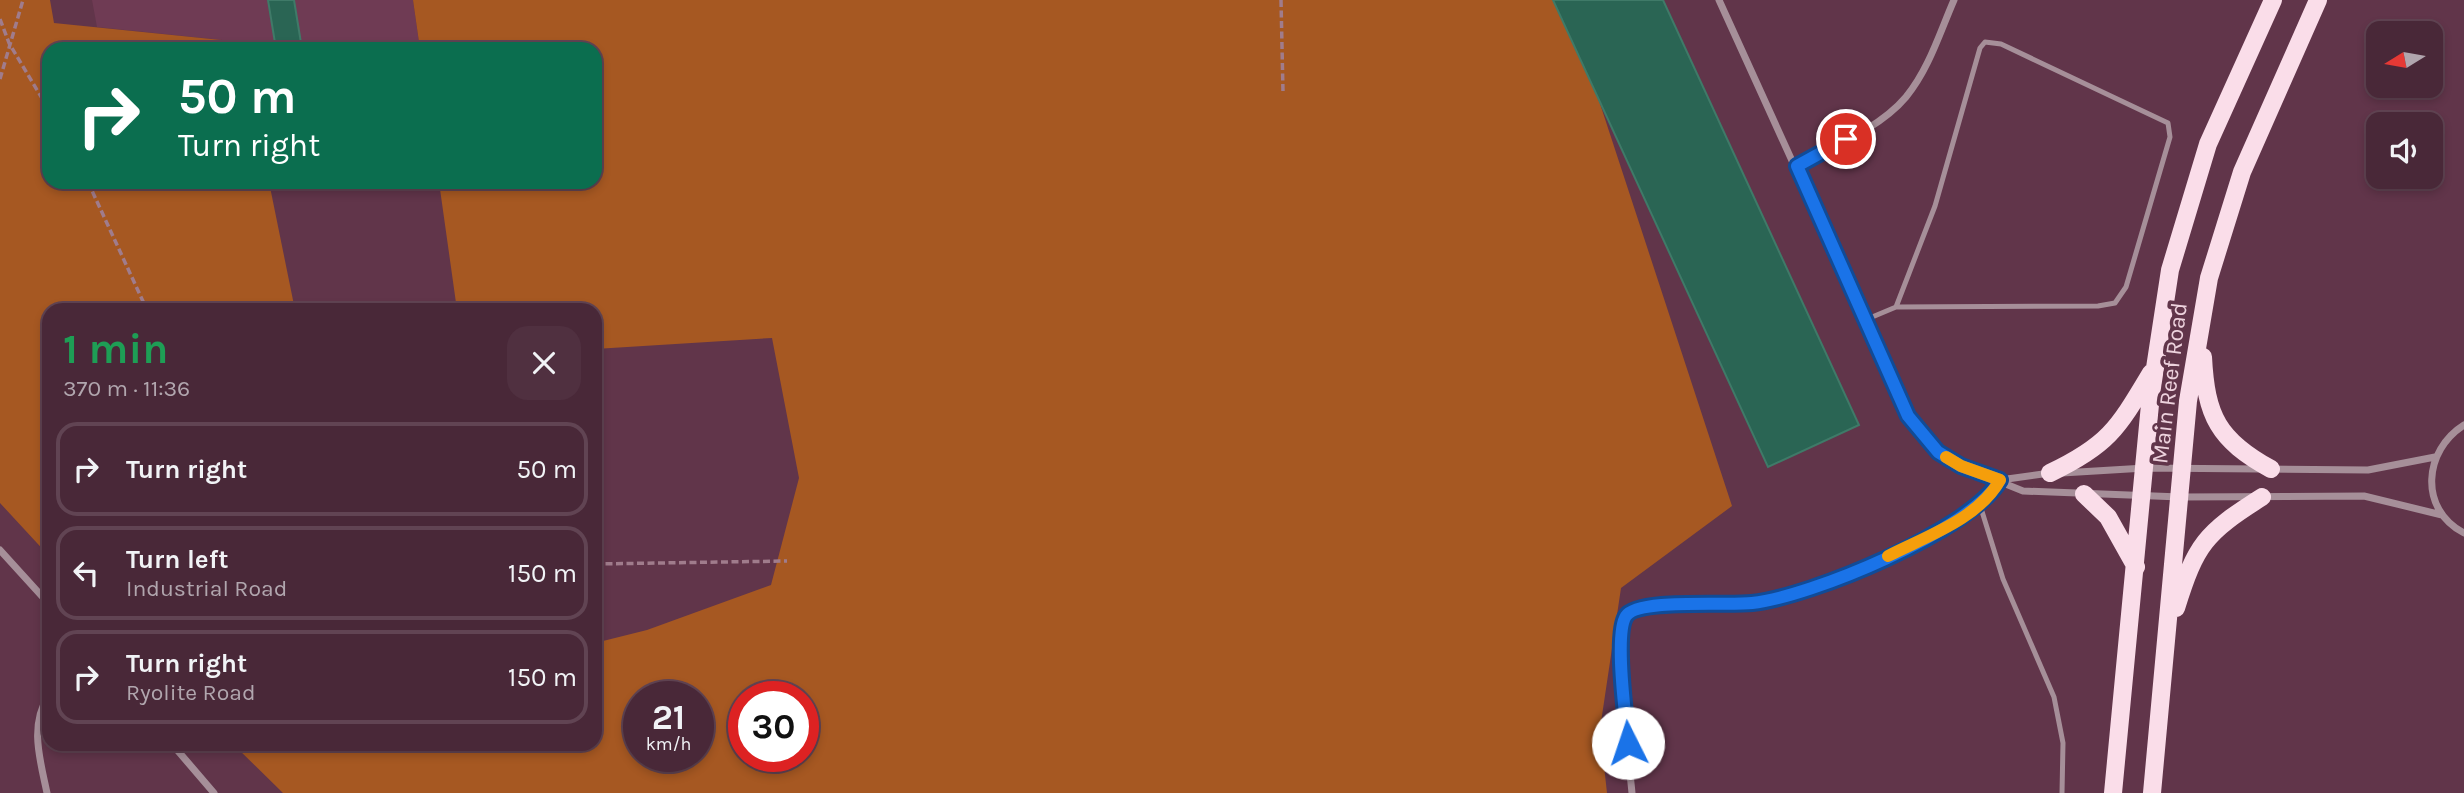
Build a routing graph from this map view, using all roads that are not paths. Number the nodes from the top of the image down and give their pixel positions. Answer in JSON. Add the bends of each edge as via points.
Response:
{"nodes":[{"id":1,"x":1719,"y":0,"type":"edge"},
{"id":2,"x":1954,"y":0,"type":"edge"},
{"id":3,"x":2273,"y":0,"type":"edge"},
{"id":4,"x":2318,"y":0,"type":"edge"},
{"id":5,"x":1797,"y":166,"type":"junction"},
{"id":6,"x":1896,"y":307,"type":"junction"},
{"id":7,"x":2201,"y":319,"type":"junction"},
{"id":8,"x":1865,"y":320,"type":"junction"},
{"id":9,"x":2154,"y":368,"type":"junction"},
{"id":10,"x":2464,"y":425,"type":"edge"},
{"id":11,"x":2435,"y":457,"type":"junction"},
{"id":12,"x":2145,"y":468,"type":"junction"},
{"id":13,"x":2182,"y":468,"type":"junction"},
{"id":14,"x":2271,"y":469,"type":"junction"},
{"id":15,"x":2050,"y":473,"type":"junction"},
{"id":16,"x":2000,"y":480,"type":"junction"},
{"id":17,"x":2084,"y":494,"type":"junction"},
{"id":18,"x":2143,"y":495,"type":"junction"},
{"id":19,"x":2180,"y":497,"type":"junction"},
{"id":20,"x":2262,"y":497,"type":"junction"},
{"id":21,"x":1980,"y":505,"type":"junction"},
{"id":22,"x":2442,"y":515,"type":"junction"},
{"id":23,"x":2464,"y":533,"type":"edge"},
{"id":24,"x":0,"y":550,"type":"edge"},
{"id":25,"x":2136,"y":566,"type":"junction"},
{"id":26,"x":42,"y":596,"type":"edge"},
{"id":27,"x":2167,"y":636,"type":"junction"},
{"id":28,"x":42,"y":709,"type":"edge"},
{"id":29,"x":178,"y":751,"type":"edge"},
{"id":30,"x":47,"y":793,"type":"edge"},
{"id":31,"x":214,"y":793,"type":"edge"},
{"id":32,"x":1632,"y":793,"type":"edge"},
{"id":33,"x":2062,"y":793,"type":"edge"},
{"id":34,"x":2113,"y":793,"type":"edge"},
{"id":35,"x":2152,"y":793,"type":"edge"}],
"edges":[{"from":1,"to":5,"type":"street"},
{"from":2,"to":5,"type":"street","via":[[1919,79],[1905,98],[1861,130]]},
{"from":3,"to":9,"type":"main road","name":"Main Reef Road","via":[[2208,144],[2185,214],[2170,270]]},
{"from":4,"to":7,"type":"main road","name":"Main Reef Road","via":[[2242,172]]},
{"from":5,"to":8,"type":"street"},
{"from":6,"to":6,"type":"lane","via":[[2115,303],[2126,287],[2159,175],[2170,137],[2168,123],[2001,44],[1985,42],[1935,206]]},
{"from":6,"to":8,"type":"lane"},
{"from":7,"to":13,"type":"main road","name":"Main Reef Road"},
{"from":7,"to":14,"type":"main road","via":[[2204,392],[2210,411],[2235,447]]},
{"from":8,"to":16,"type":"street","via":[[1908,416],[1923,437],[1961,466]]},
{"from":9,"to":12,"type":"main road","name":"Main Reef Road"},
{"from":9,"to":15,"type":"main road","via":[[2105,442]]},
{"from":10,"to":11,"type":"street","via":[[2446,439]]},
{"from":11,"to":14,"type":"street","via":[[2368,470]]},
{"from":11,"to":22,"type":"street","via":[[2433,497]]},
{"from":12,"to":13,"type":"street"},
{"from":12,"to":15,"type":"street"},
{"from":12,"to":18,"type":"main road","name":"Main Reef Road"},
{"from":13,"to":14,"type":"street"},
{"from":13,"to":19,"type":"main road","name":"Main Reef Road"},
{"from":15,"to":16,"type":"street"},
{"from":16,"to":17,"type":"street","via":[[2023,491]]},
{"from":16,"to":21,"type":"street"},
{"from":17,"to":18,"type":"street"},
{"from":17,"to":25,"type":"main road","via":[[2108,517]]},
{"from":18,"to":19,"type":"street"},
{"from":18,"to":25,"type":"main road","name":"Main Reef Road"},
{"from":19,"to":20,"type":"street"},
{"from":19,"to":27,"type":"main road","name":"Main Reef Road"},
{"from":20,"to":22,"type":"street","via":[[2364,496]]},
{"from":20,"to":27,"type":"main road","via":[[2211,531],[2197,551]]},
{"from":21,"to":32,"type":"street","via":[[1842,578],[1787,598],[1632,611],[1626,617],[1621,643]]},
{"from":21,"to":33,"type":"lane","via":[[2003,579],[2054,697],[2063,743]]},
{"from":22,"to":23,"type":"street"},
{"from":24,"to":26,"type":"street"},
{"from":25,"to":34,"type":"main road","name":"Main Reef Road"},
{"from":27,"to":35,"type":"main road","name":"Main Reef Road"},
{"from":28,"to":30,"type":"street","via":[[37,730]]},
{"from":29,"to":31,"type":"street"}]}
